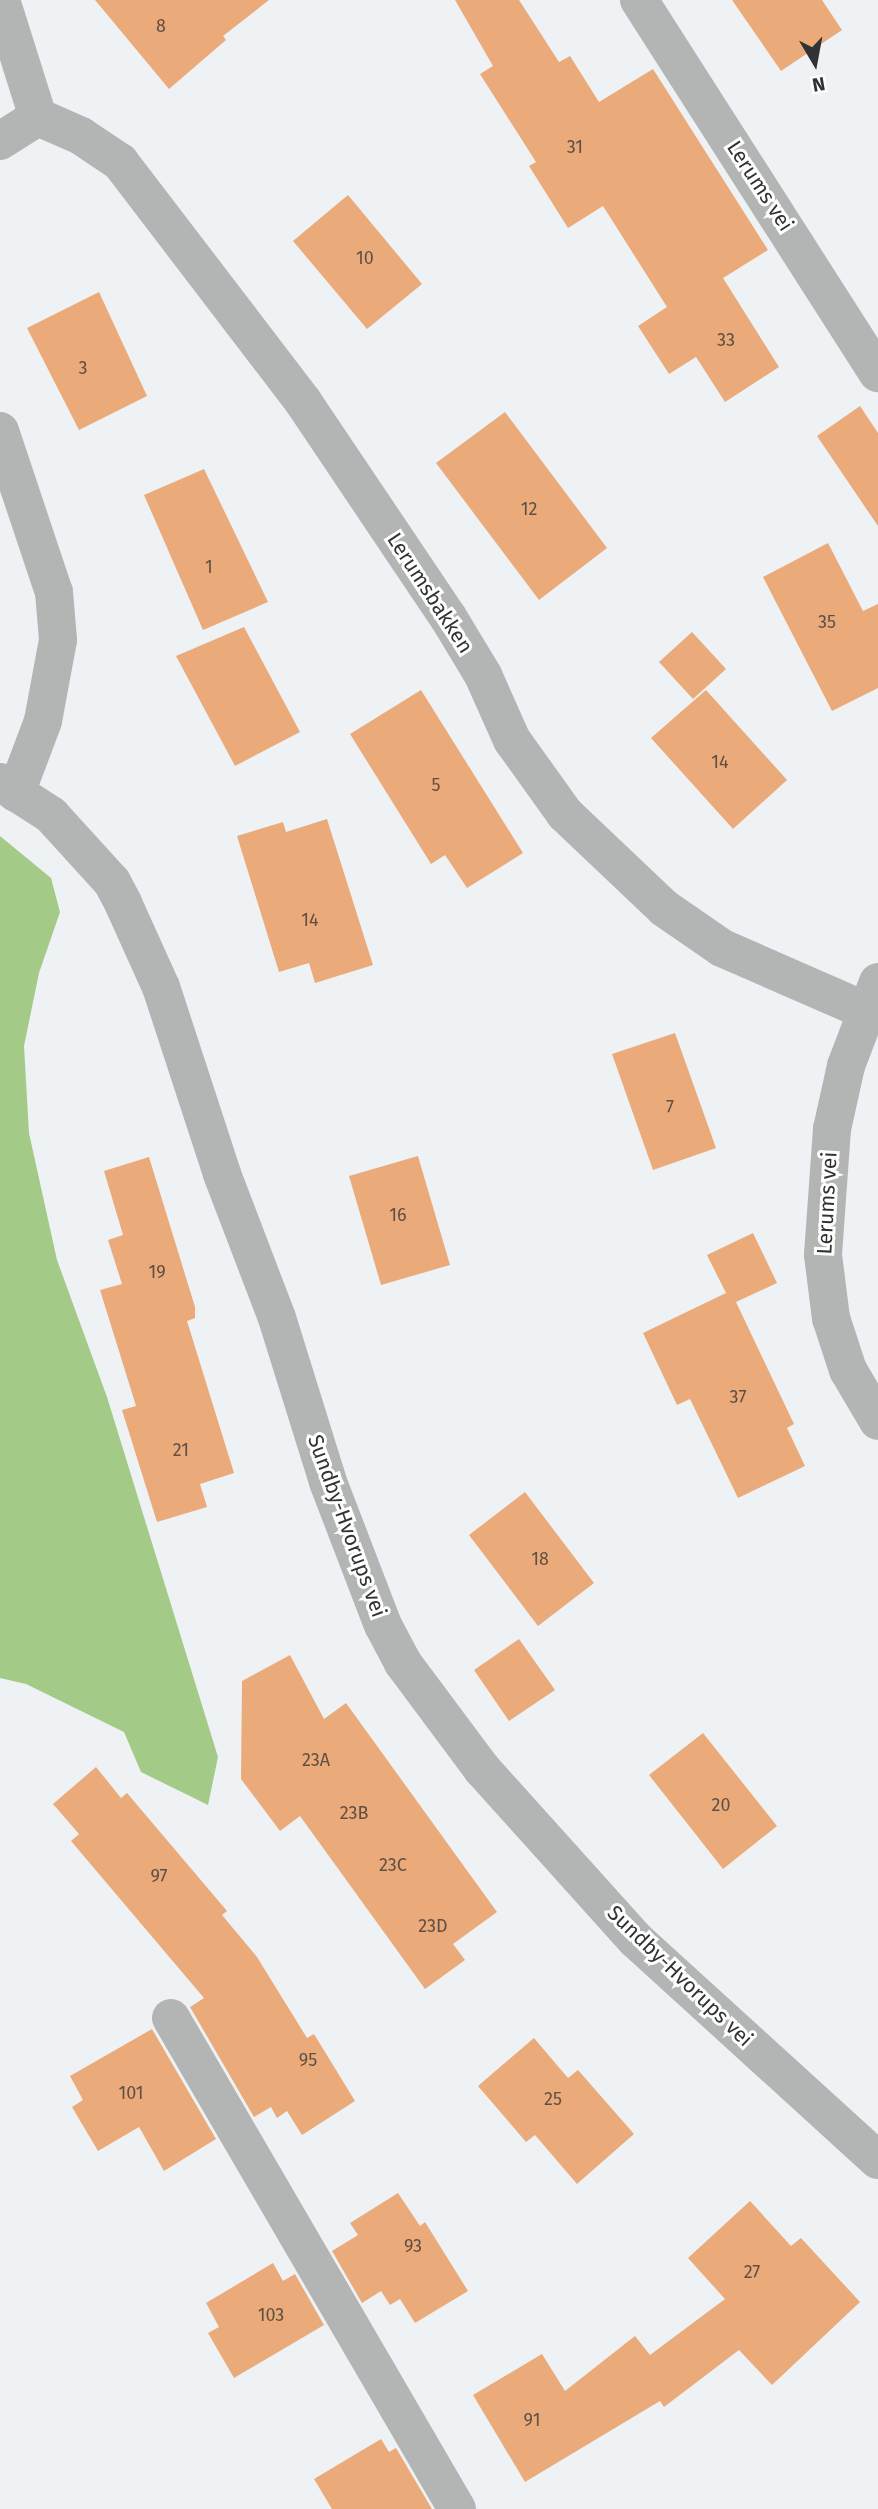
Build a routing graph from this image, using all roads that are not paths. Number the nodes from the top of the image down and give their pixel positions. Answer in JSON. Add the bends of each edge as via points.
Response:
{"nodes":[{"id":1,"x":1,"y":0,"type":"edge"},
{"id":2,"x":639,"y":0,"type":"edge"},
{"id":3,"x":38,"y":117,"type":"junction"},
{"id":4,"x":0,"y":141,"type":"edge"},
{"id":5,"x":878,"y":373,"type":"edge"},
{"id":6,"x":0,"y":431,"type":"edge"},
{"id":7,"x":8,"y":788,"type":"edge"},
{"id":8,"x":872,"y":997,"type":"edge"},
{"id":9,"x":878,"y":1421,"type":"edge"},
{"id":10,"x":171,"y":2018,"type":"dead end"},
{"id":11,"x":878,"y":2160,"type":"edge"},
{"id":12,"x":457,"y":2509,"type":"edge"}],
"edges":[{"from":1,"to":3,"type":"street"},
{"from":2,"to":5,"type":"street","name":"Lerums vei"},
{"from":3,"to":4,"type":"street"},
{"from":3,"to":8,"type":"street","name":"Lerumsbakken","via":[[81,136],[120,162],[296,392],[448,617],[512,740],[565,814],[664,908],[722,948]]},
{"from":6,"to":7,"type":"street","via":[[54,592],[58,640],[43,721]]},
{"from":7,"to":11,"type":"street","name":"Sundby-Hvorups vei","via":[[51,815],[112,882],[161,987],[222,1174],[277,1318],[328,1482],[383,1625],[403,1663],[482,1769],[636,1940]]},
{"from":8,"to":9,"type":"street","name":"Lerums vei","via":[[846,1066],[832,1129],[823,1255],[835,1331],[848,1370]]},
{"from":10,"to":12,"type":"street"}]}
